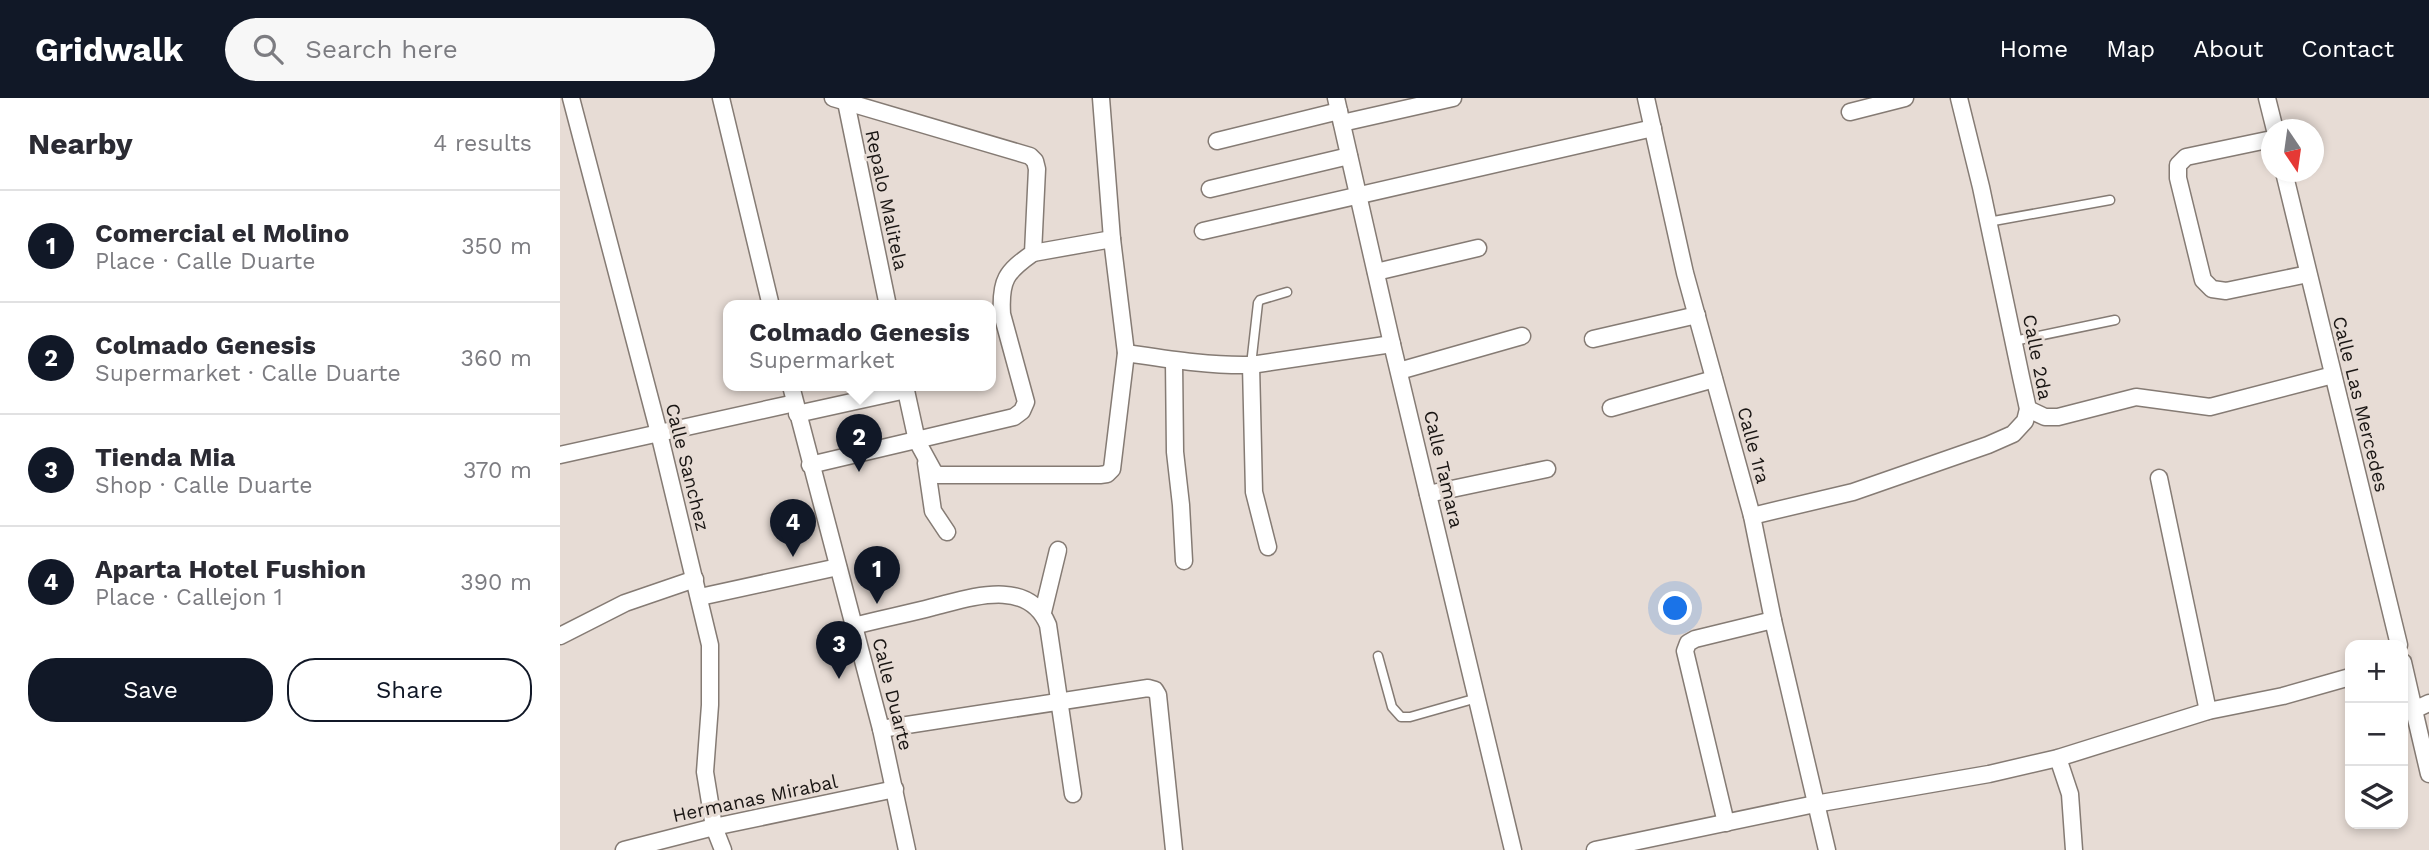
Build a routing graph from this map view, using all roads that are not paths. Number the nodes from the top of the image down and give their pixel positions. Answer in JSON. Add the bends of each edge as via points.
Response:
{"nodes":[{"id":1,"x":571,"y":98,"type":"edge"},
{"id":2,"x":721,"y":98,"type":"edge"},
{"id":3,"x":1101,"y":98,"type":"edge"},
{"id":4,"x":1453,"y":98,"type":"edge"},
{"id":5,"x":1646,"y":98,"type":"edge"},
{"id":6,"x":1905,"y":98,"type":"edge"},
{"id":7,"x":1959,"y":98,"type":"edge"},
{"id":8,"x":2267,"y":98,"type":"edge"},
{"id":9,"x":839,"y":100,"type":"edge"},
{"id":10,"x":1339,"y":111,"type":"edge"},
{"id":11,"x":1850,"y":112,"type":"dead end"},
{"id":12,"x":2272,"y":119,"type":"edge"},
{"id":13,"x":1653,"y":128,"type":"junction"},
{"id":14,"x":1217,"y":141,"type":"dead end"},
{"id":15,"x":2261,"y":141,"type":"edge"},
{"id":16,"x":1349,"y":156,"type":"junction"},
{"id":17,"x":2286,"y":182,"type":"edge"},
{"id":18,"x":1210,"y":189,"type":"dead end"},
{"id":19,"x":1358,"y":197,"type":"junction"},
{"id":20,"x":2110,"y":200,"type":"dead end"},
{"id":21,"x":1988,"y":222,"type":"junction"},
{"id":22,"x":1203,"y":231,"type":"dead end"},
{"id":23,"x":1112,"y":239,"type":"junction"},
{"id":24,"x":1478,"y":248,"type":"dead end"},
{"id":25,"x":1033,"y":253,"type":"junction"},
{"id":26,"x":1376,"y":272,"type":"junction"},
{"id":27,"x":2308,"y":274,"type":"junction"},
{"id":28,"x":1287,"y":292,"type":"dead end"},
{"id":29,"x":770,"y":300,"type":"edge"},
{"id":30,"x":887,"y":300,"type":"edge"},
{"id":31,"x":1697,"y":316,"type":"junction"},
{"id":32,"x":2115,"y":320,"type":"dead end"},
{"id":33,"x":1521,"y":336,"type":"dead end"},
{"id":34,"x":1593,"y":339,"type":"dead end"},
{"id":35,"x":2014,"y":341,"type":"junction"},
{"id":36,"x":1392,"y":344,"type":"junction"},
{"id":37,"x":1126,"y":353,"type":"junction"},
{"id":38,"x":1174,"y":360,"type":"junction"},
{"id":39,"x":1251,"y":365,"type":"junction"},
{"id":40,"x":1399,"y":371,"type":"junction"},
{"id":41,"x":2333,"y":375,"type":"junction"},
{"id":42,"x":1714,"y":379,"type":"junction"},
{"id":43,"x":792,"y":391,"type":"edge"},
{"id":44,"x":889,"y":391,"type":"edge"},
{"id":45,"x":906,"y":391,"type":"edge"},
{"id":46,"x":1611,"y":408,"type":"dead end"},
{"id":47,"x":796,"y":409,"type":"junction"},
{"id":48,"x":2028,"y":409,"type":"junction"},
{"id":49,"x":659,"y":433,"type":"junction"},
{"id":50,"x":917,"y":441,"type":"junction"},
{"id":51,"x":560,"y":455,"type":"edge"},
{"id":52,"x":926,"y":457,"type":"junction"},
{"id":53,"x":810,"y":466,"type":"junction"},
{"id":54,"x":1546,"y":469,"type":"dead end"},
{"id":55,"x":2160,"y":478,"type":"dead end"},
{"id":56,"x":1428,"y":494,"type":"junction"},
{"id":57,"x":1752,"y":516,"type":"junction"},
{"id":58,"x":947,"y":532,"type":"dead end"},
{"id":59,"x":1268,"y":547,"type":"dead end"},
{"id":60,"x":1058,"y":550,"type":"dead end"},
{"id":61,"x":1184,"y":561,"type":"dead end"},
{"id":62,"x":838,"y":567,"type":"junction"},
{"id":63,"x":695,"y":579,"type":"junction"},
{"id":64,"x":700,"y":597,"type":"junction"},
{"id":65,"x":1042,"y":612,"type":"junction"},
{"id":66,"x":1773,"y":620,"type":"junction"},
{"id":67,"x":854,"y":626,"type":"junction"},
{"id":68,"x":560,"y":636,"type":"edge"},
{"id":69,"x":2398,"y":640,"type":"edge"},
{"id":70,"x":1378,"y":656,"type":"dead end"},
{"id":71,"x":2408,"y":675,"type":"edge"},
{"id":72,"x":2345,"y":678,"type":"edge"},
{"id":73,"x":1477,"y":698,"type":"junction"},
{"id":74,"x":1060,"y":703,"type":"junction"},
{"id":75,"x":2421,"y":706,"type":"edge"},
{"id":76,"x":2208,"y":712,"type":"junction"},
{"id":77,"x":881,"y":729,"type":"junction"},
{"id":78,"x":2058,"y":758,"type":"junction"},
{"id":79,"x":2429,"y":774,"type":"edge"},
{"id":80,"x":895,"y":789,"type":"junction"},
{"id":81,"x":1073,"y":794,"type":"dead end"},
{"id":82,"x":1815,"y":804,"type":"junction"},
{"id":83,"x":1726,"y":822,"type":"junction"},
{"id":84,"x":714,"y":827,"type":"junction"},
{"id":85,"x":624,"y":850,"type":"edge"},
{"id":86,"x":723,"y":850,"type":"edge"},
{"id":87,"x":908,"y":850,"type":"edge"},
{"id":88,"x":1174,"y":850,"type":"edge"},
{"id":89,"x":1513,"y":850,"type":"edge"},
{"id":90,"x":1595,"y":850,"type":"edge"},
{"id":91,"x":1827,"y":850,"type":"edge"},
{"id":92,"x":2074,"y":850,"type":"edge"}],
"edges":[{"from":1,"to":49,"type":"street","name":"Calle Sanchez"},
{"from":2,"to":29,"type":"street"},
{"from":3,"to":23,"type":"street"},
{"from":4,"to":10,"type":"street"},
{"from":5,"to":13,"type":"street","name":"Calle 1ra"},
{"from":6,"to":11,"type":"street"},
{"from":7,"to":21,"type":"street","name":"Calle 2da"},
{"from":8,"to":12,"type":"street"},
{"from":9,"to":25,"type":"street","via":[[1030,156],[1037,169]]},
{"from":9,"to":30,"type":"street","name":"Repalo Malitela"},
{"from":10,"to":14,"type":"street"},
{"from":10,"to":16,"type":"street","name":"Calle Tamara"},
{"from":13,"to":19,"type":"street"},
{"from":13,"to":31,"type":"street","name":"Calle 1ra"},
{"from":15,"to":27,"type":"street","via":[[2186,156],[2178,165],[2203,280],[2212,289],[2226,291]]},
{"from":16,"to":18,"type":"street"},
{"from":16,"to":19,"type":"street","name":"Calle Tamara"},
{"from":17,"to":27,"type":"street","name":"Calle Las Mercedes"},
{"from":19,"to":22,"type":"street"},
{"from":19,"to":26,"type":"street","name":"Calle Tamara"},
{"from":20,"to":21,"type":"lane"},
{"from":21,"to":35,"type":"street","name":"Calle 2da"},
{"from":23,"to":25,"type":"street"},
{"from":23,"to":37,"type":"street"},
{"from":24,"to":26,"type":"street"},
{"from":25,"to":50,"type":"street","via":[[1007,273],[1001,300],[1026,402],[1022,411],[1014,417]]},
{"from":26,"to":36,"type":"street","name":"Calle Tamara"},
{"from":27,"to":41,"type":"street","name":"Calle Las Mercedes"},
{"from":28,"to":39,"type":"lane","via":[[1258,303]]},
{"from":31,"to":34,"type":"street"},
{"from":31,"to":42,"type":"street","name":"Calle 1ra"},
{"from":32,"to":35,"type":"lane"},
{"from":33,"to":40,"type":"street"},
{"from":35,"to":48,"type":"street","name":"Calle 2da"},
{"from":36,"to":39,"type":"street"},
{"from":36,"to":40,"type":"street","name":"Calle Tamara"},
{"from":37,"to":38,"type":"street"},
{"from":37,"to":52,"type":"street","via":[[1112,469],[1107,474],[942,476],[934,472]]},
{"from":38,"to":39,"type":"street"},
{"from":38,"to":61,"type":"street","via":[[1175,453]]},
{"from":39,"to":59,"type":"street","via":[[1254,492]]},
{"from":40,"to":56,"type":"street","name":"Calle Tamara"},
{"from":41,"to":48,"type":"street","via":[[2210,407],[2136,397],[2058,418]]},
{"from":41,"to":69,"type":"street","name":"Calle Las Mercedes"},
{"from":42,"to":46,"type":"street"},
{"from":42,"to":57,"type":"street","name":"Calle 1ra"},
{"from":43,"to":47,"type":"street","name":"Calle Duarte"},
{"from":44,"to":47,"type":"street"},
{"from":45,"to":50,"type":"street"},
{"from":47,"to":49,"type":"street"},
{"from":47,"to":53,"type":"street","name":"Calle Duarte"},
{"from":48,"to":57,"type":"street","name":"Calle 2da","via":[[2025,421],[2013,434],[1989,445],[1853,492]]},
{"from":49,"to":51,"type":"street"},
{"from":49,"to":63,"type":"street","name":"Calle Sanchez"},
{"from":50,"to":52,"type":"street"},
{"from":50,"to":53,"type":"street"},
{"from":52,"to":58,"type":"street","via":[[933,511]]},
{"from":53,"to":62,"type":"street","name":"Calle Duarte"},
{"from":54,"to":56,"type":"street"},
{"from":55,"to":76,"type":"street"},
{"from":56,"to":73,"type":"street","name":"Calle Tamara"},
{"from":57,"to":66,"type":"street","name":"Calle 1ra"},
{"from":60,"to":65,"type":"street"},
{"from":62,"to":64,"type":"street"},
{"from":62,"to":67,"type":"street","name":"Calle Duarte"},
{"from":63,"to":64,"type":"street","name":"Calle Sanchez"},
{"from":63,"to":68,"type":"street","via":[[625,603]]},
{"from":64,"to":84,"type":"street","name":"Calle Sanchez","via":[[710,645],[705,772]]},
{"from":65,"to":67,"type":"street","via":[[1020,598],[973,596]]},
{"from":65,"to":74,"type":"street"},
{"from":66,"to":82,"type":"street","name":"Calle 1ra"},
{"from":66,"to":83,"type":"street","via":[[1695,639],[1685,651]]},
{"from":67,"to":77,"type":"street","name":"Calle Duarte"},
{"from":70,"to":73,"type":"lane","via":[[1392,707],[1401,717]]},
{"from":71,"to":75,"type":"street"},
{"from":72,"to":76,"type":"street"},
{"from":73,"to":89,"type":"street","name":"Calle Tamara"},
{"from":74,"to":77,"type":"street"},
{"from":74,"to":81,"type":"street"},
{"from":74,"to":88,"type":"street","via":[[1155,690]]},
{"from":75,"to":79,"type":"street"},
{"from":76,"to":78,"type":"street"},
{"from":77,"to":80,"type":"street","name":"Calle Duarte"},
{"from":78,"to":82,"type":"street"},
{"from":78,"to":92,"type":"street","via":[[2070,794]]},
{"from":80,"to":84,"type":"street","name":"Hermanas Mirabal"},
{"from":80,"to":87,"type":"street","name":"Calle Duarte"},
{"from":82,"to":83,"type":"street"},
{"from":82,"to":91,"type":"street","name":"Calle 1ra"},
{"from":83,"to":90,"type":"street"},
{"from":84,"to":85,"type":"street","name":"Hermanas Mirabal"},
{"from":84,"to":86,"type":"street","name":"Calle Sanchez"}]}
